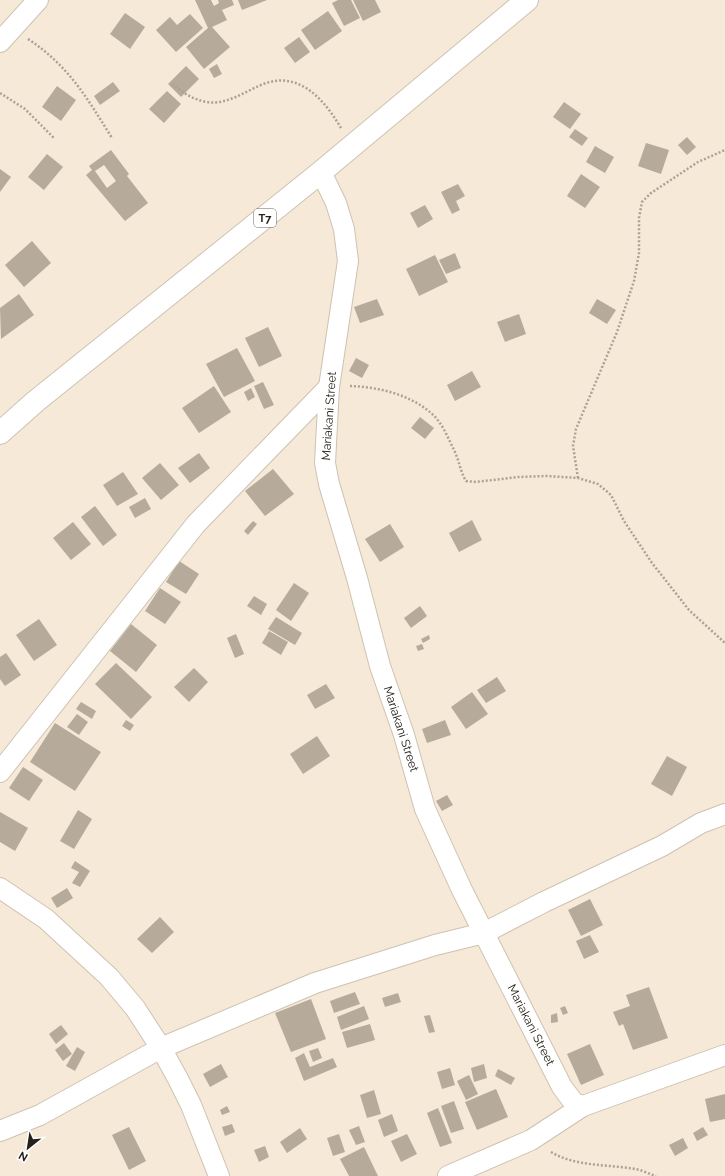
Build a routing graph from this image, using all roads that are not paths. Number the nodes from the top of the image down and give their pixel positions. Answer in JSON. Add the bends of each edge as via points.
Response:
{"nodes":[{"id":1,"x":38,"y":0,"type":"edge"},
{"id":2,"x":527,"y":0,"type":"edge"},
{"id":3,"x":6,"y":35,"type":"edge"},
{"id":4,"x":321,"y":172,"type":"junction"},
{"id":5,"x":329,"y":387,"type":"junction"},
{"id":6,"x":0,"y":433,"type":"edge"},
{"id":7,"x":0,"y":772,"type":"edge"},
{"id":8,"x":725,"y":814,"type":"edge"},
{"id":9,"x":0,"y":888,"type":"edge"},
{"id":10,"x":484,"y":933,"type":"junction"},
{"id":11,"x":161,"y":1048,"type":"junction"},
{"id":12,"x":725,"y":1055,"type":"edge"},
{"id":13,"x":583,"y":1106,"type":"junction"},
{"id":14,"x":0,"y":1131,"type":"edge"},
{"id":15,"x":219,"y":1176,"type":"edge"},
{"id":16,"x":448,"y":1176,"type":"edge"}],
"edges":[{"from":1,"to":3,"type":"street"},
{"from":2,"to":4,"type":"highway","number":"T7"},
{"from":4,"to":5,"type":"street","name":"Mariakani Street","via":[[336,203],[344,229],[348,261]]},
{"from":4,"to":6,"type":"highway","number":"T7"},
{"from":5,"to":7,"type":"street","via":[[196,524]]},
{"from":5,"to":10,"type":"street","name":"Mariakani Street","via":[[326,463],[333,501],[380,666],[425,809]]},
{"from":8,"to":10,"type":"street","via":[[700,823],[662,846]]},
{"from":9,"to":11,"type":"street","via":[[46,919],[109,977],[135,1008]]},
{"from":10,"to":11,"type":"street","via":[[315,983]]},
{"from":10,"to":13,"type":"street","name":"Mariakani Street","via":[[562,1087],[574,1103]]},
{"from":11,"to":14,"type":"street","via":[[40,1115]]},
{"from":11,"to":15,"type":"street","via":[[191,1105]]},
{"from":12,"to":13,"type":"street"},
{"from":13,"to":16,"type":"street","via":[[531,1140]]}]}
